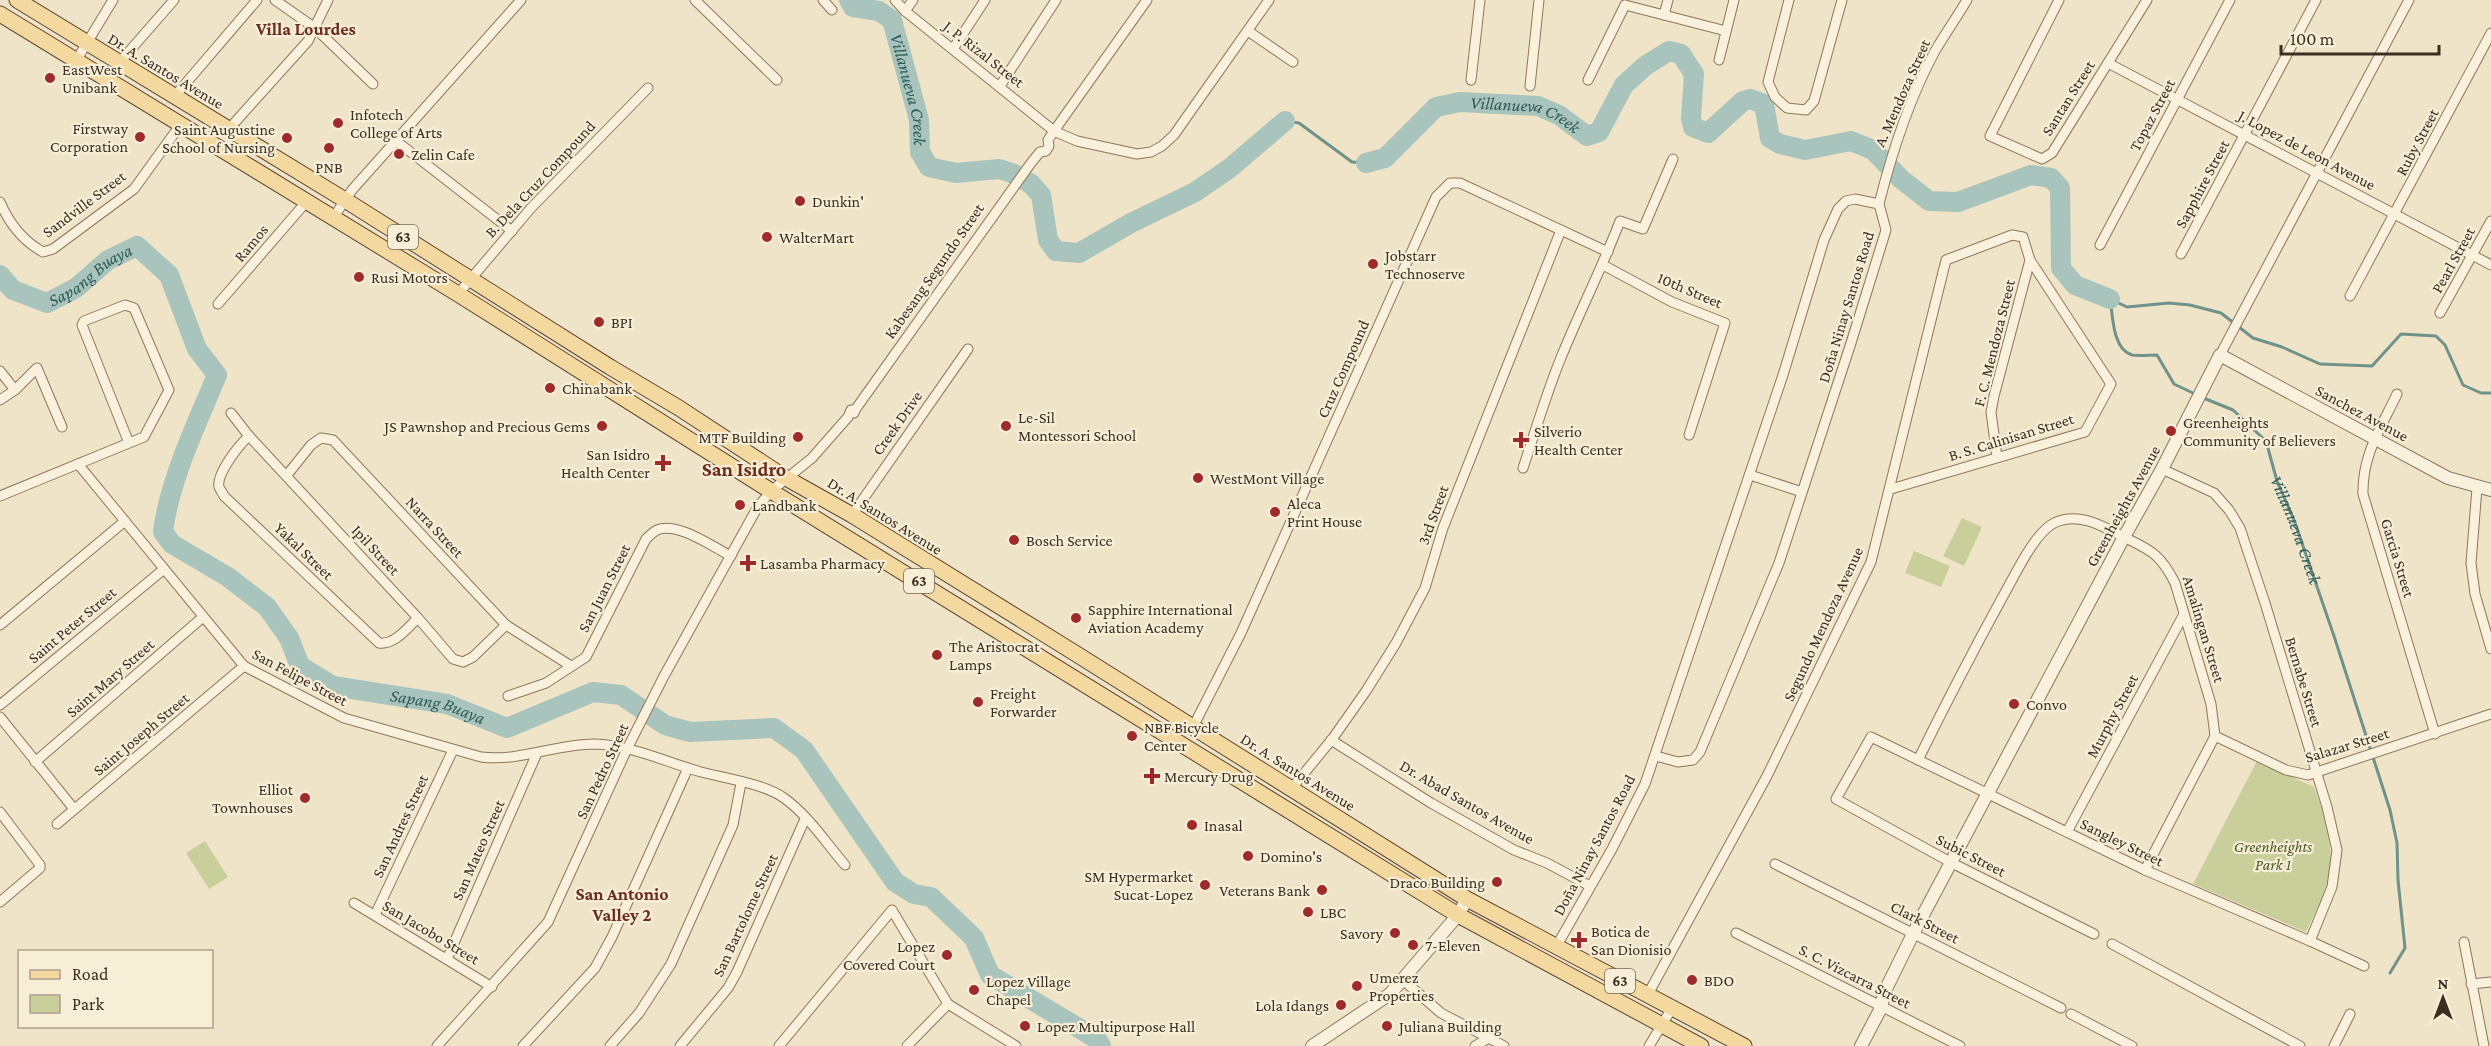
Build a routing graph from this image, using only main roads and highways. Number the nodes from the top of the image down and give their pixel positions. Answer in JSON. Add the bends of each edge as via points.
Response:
{"nodes":[{"id":1,"x":17,"y":0,"type":"edge"},
{"id":2,"x":0,"y":14,"type":"edge"},
{"id":3,"x":1199,"y":732,"type":"junction"},
{"id":4,"x":1195,"y":754,"type":"junction"},
{"id":5,"x":1701,"y":1046,"type":"edge"},
{"id":6,"x":1744,"y":1046,"type":"edge"}],
"edges":[{"from":1,"to":3,"type":"main road","name":"Dr. A. Santos Avenue","number":"63"},
{"from":2,"to":4,"type":"main road","number":"63","via":[[458,294]]},
{"from":3,"to":4,"type":"main road"},
{"from":3,"to":6,"type":"main road","name":"Dr. A. Santos Avenue","number":"63","via":[[1467,899]]},
{"from":4,"to":5,"type":"main road","number":"63","via":[[1458,915]]}]}
